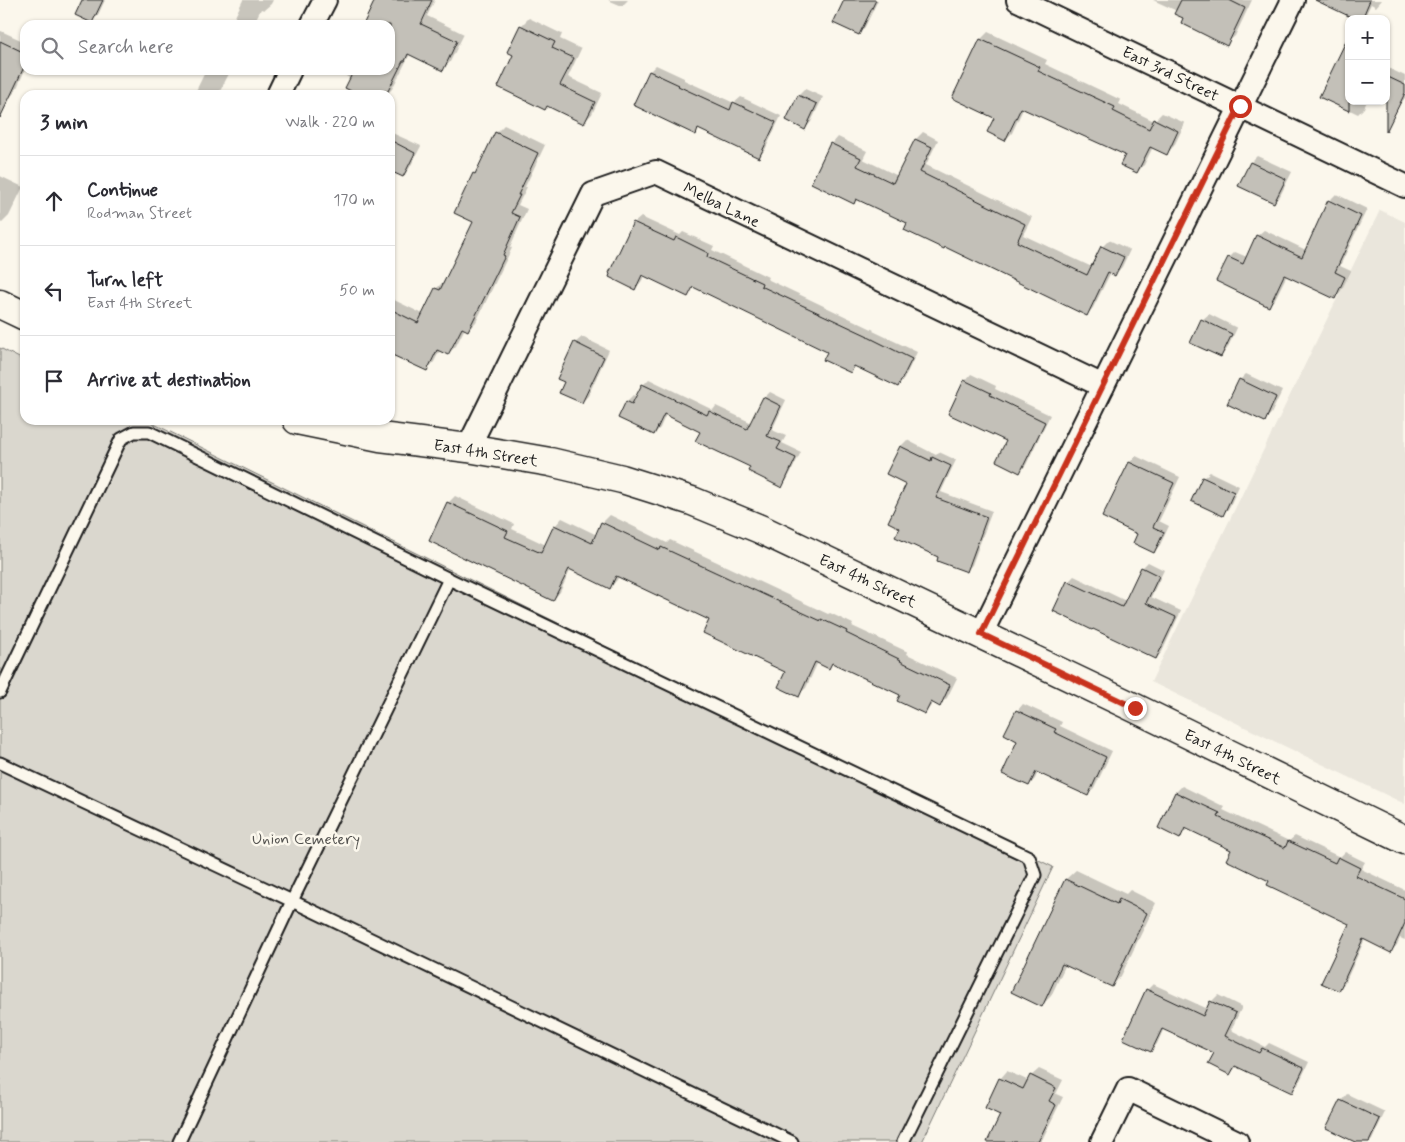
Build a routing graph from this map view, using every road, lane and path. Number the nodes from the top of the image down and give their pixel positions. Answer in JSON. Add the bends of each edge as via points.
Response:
{"nodes":[{"id":1,"x":325,"y":0,"type":"edge"},
{"id":2,"x":1018,"y":0,"type":"edge"},
{"id":3,"x":1293,"y":0,"type":"edge"},
{"id":4,"x":315,"y":20,"type":"edge"},
{"id":5,"x":288,"y":75,"type":"edge"},
{"id":6,"x":280,"y":90,"type":"edge"},
{"id":7,"x":1240,"y":106,"type":"junction"},
{"id":8,"x":1405,"y":186,"type":"edge"},
{"id":9,"x":0,"y":304,"type":"edge"},
{"id":10,"x":20,"y":314,"type":"edge"},
{"id":11,"x":1103,"y":386,"type":"junction"},
{"id":12,"x":322,"y":425,"type":"edge"},
{"id":13,"x":468,"y":448,"type":"junction"},
{"id":14,"x":449,"y":579,"type":"junction"},
{"id":15,"x":981,"y":634,"type":"junction"},
{"id":16,"x":0,"y":692,"type":"edge"},
{"id":17,"x":0,"y":763,"type":"edge"},
{"id":18,"x":1405,"y":840,"type":"edge"},
{"id":19,"x":292,"y":901,"type":"junction"},
{"id":20,"x":179,"y":1142,"type":"edge"},
{"id":21,"x":792,"y":1142,"type":"edge"},
{"id":22,"x":903,"y":1142,"type":"edge"},
{"id":23,"x":1102,"y":1142,"type":"edge"},
{"id":24,"x":1237,"y":1142,"type":"edge"}],
"edges":[{"from":1,"to":4,"type":"street"},
{"from":2,"to":7,"type":"street","name":"East 3rd Street"},
{"from":3,"to":7,"type":"street"},
{"from":5,"to":6,"type":"street"},
{"from":7,"to":8,"type":"street","name":"East 3rd Street"},
{"from":7,"to":11,"type":"street"},
{"from":9,"to":10,"type":"street"},
{"from":11,"to":13,"type":"street","name":"Melba Lane","via":[[656,172],[593,194]]},
{"from":11,"to":15,"type":"street"},
{"from":12,"to":13,"type":"street","name":"East 4th Street","via":[[380,437]]},
{"from":13,"to":15,"type":"street","name":"East 4th Street","via":[[568,466],[692,501],[760,529]]},
{"from":14,"to":16,"type":"lane","via":[[149,432],[134,432],[120,439]]},
{"from":14,"to":19,"type":"lane"},
{"from":14,"to":22,"type":"lane","via":[[1029,857],[1035,875]]},
{"from":15,"to":18,"type":"street","name":"East 4th Street"},
{"from":17,"to":19,"type":"lane"},
{"from":19,"to":20,"type":"lane"},
{"from":19,"to":21,"type":"lane"},
{"from":23,"to":24,"type":"street","via":[[1128,1089]]}]}
